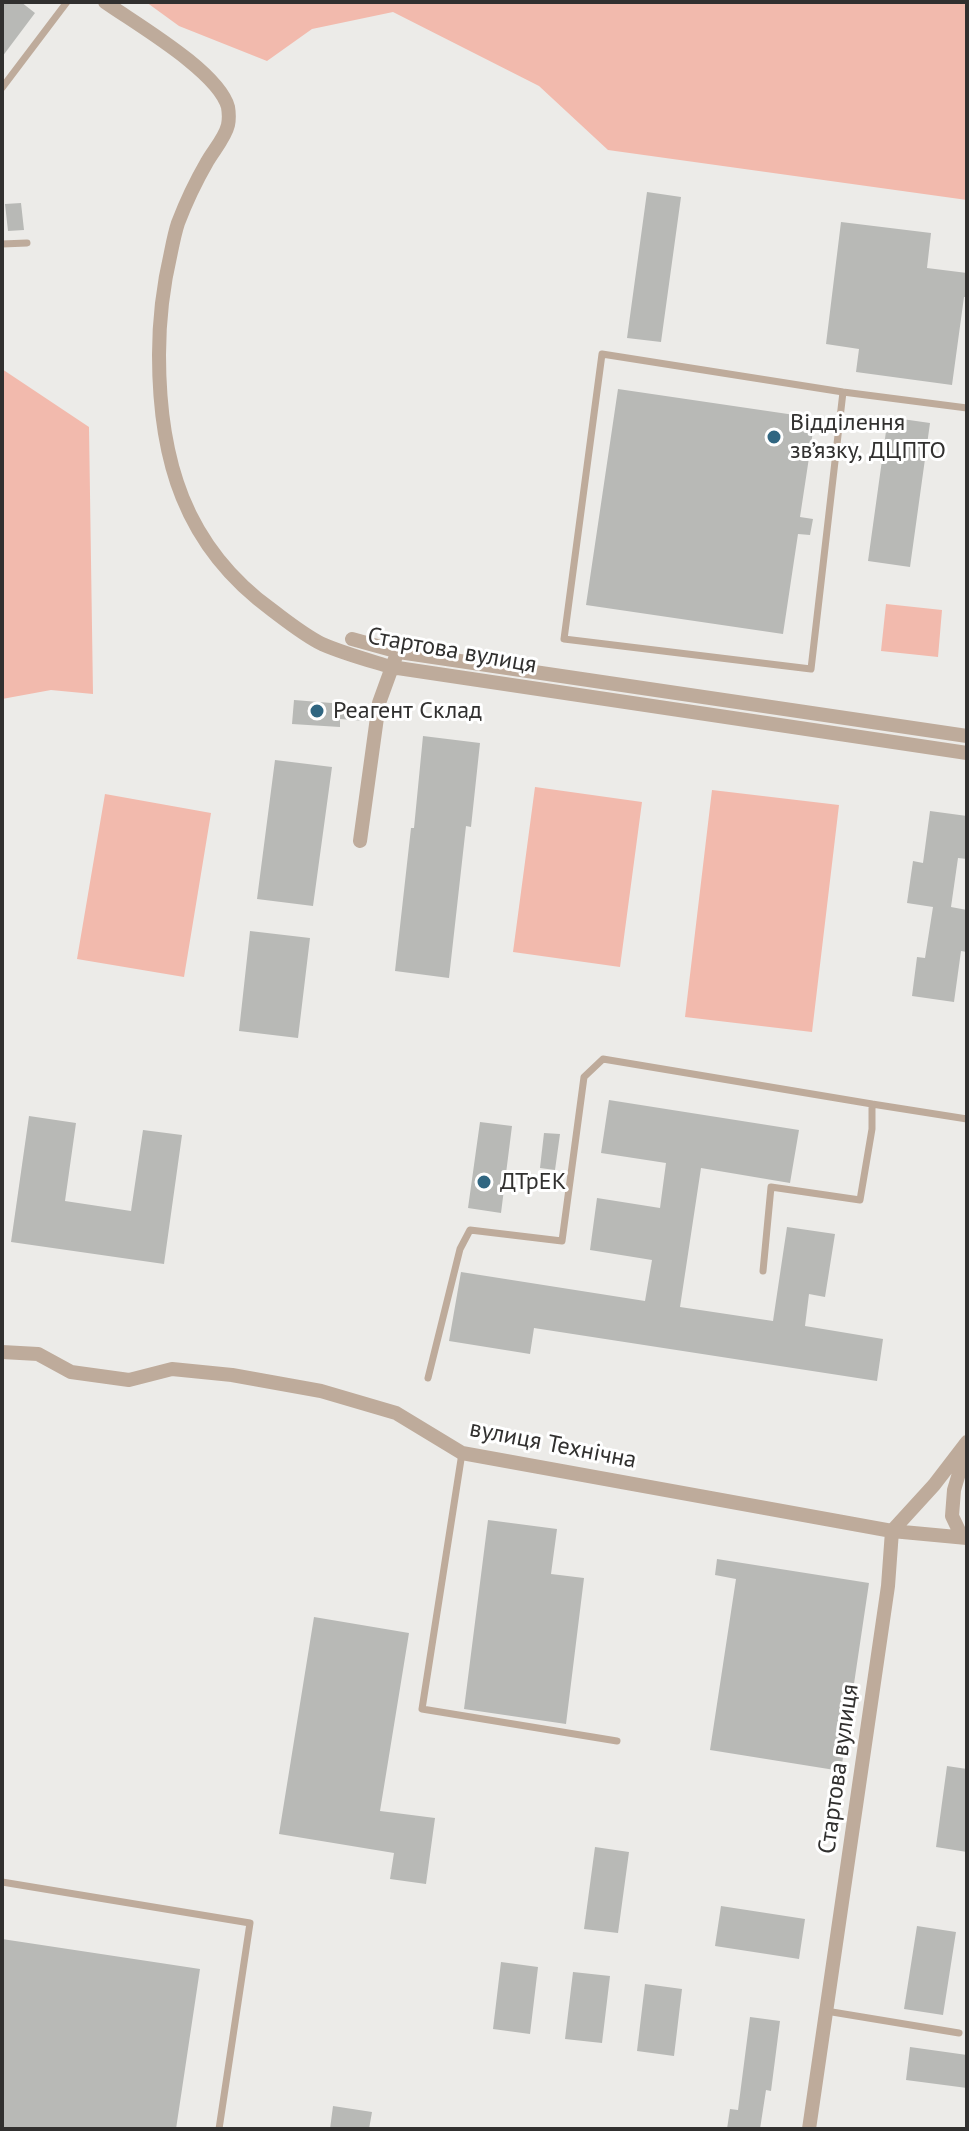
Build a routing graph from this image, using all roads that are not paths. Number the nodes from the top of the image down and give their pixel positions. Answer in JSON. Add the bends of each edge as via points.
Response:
{"nodes":[{"id":1,"x":67,"y":2,"type":"edge"},
{"id":2,"x":105,"y":2,"type":"edge"},
{"id":3,"x":2,"y":88,"type":"edge"},
{"id":4,"x":27,"y":243,"type":"dead end"},
{"id":5,"x":2,"y":244,"type":"edge"},
{"id":6,"x":843,"y":392,"type":"junction"},
{"id":7,"x":967,"y":408,"type":"edge"},
{"id":8,"x":352,"y":639,"type":"dead end"},
{"id":9,"x":399,"y":652,"type":"junction"},
{"id":10,"x":391,"y":667,"type":"junction"},
{"id":11,"x":967,"y":736,"type":"edge"},
{"id":12,"x":967,"y":753,"type":"edge"},
{"id":13,"x":360,"y":841,"type":"dead end"},
{"id":14,"x":872,"y":1104,"type":"junction"},
{"id":15,"x":967,"y":1119,"type":"edge"},
{"id":16,"x":763,"y":1271,"type":"dead end"},
{"id":17,"x":2,"y":1352,"type":"edge"},
{"id":18,"x":428,"y":1378,"type":"dead end"},
{"id":19,"x":967,"y":1443,"type":"edge"},
{"id":20,"x":462,"y":1453,"type":"junction"},
{"id":21,"x":892,"y":1531,"type":"junction"},
{"id":22,"x":965,"y":1542,"type":"edge"},
{"id":23,"x":617,"y":1741,"type":"dead end"},
{"id":24,"x":2,"y":1882,"type":"edge"},
{"id":25,"x":826,"y":2011,"type":"junction"},
{"id":26,"x":959,"y":2033,"type":"dead end"},
{"id":27,"x":219,"y":2129,"type":"edge"},
{"id":28,"x":809,"y":2129,"type":"edge"}],
"edges":[{"from":1,"to":3,"type":"lane"},
{"from":2,"to":10,"type":"street","name":"Стартова вулиця","via":[[187,58],[210,80],[229,110],[228,128],[177,225],[159,338],[163,428],[191,519],[217,559],[257,600],[319,642]]},
{"from":4,"to":5,"type":"lane"},
{"from":6,"to":6,"type":"lane","via":[[602,354],[564,639],[811,669]]},
{"from":6,"to":7,"type":"lane"},
{"from":8,"to":9,"type":"street","name":"Стартова вулиця"},
{"from":9,"to":10,"type":"street"},
{"from":9,"to":11,"type":"street","name":"Стартова вулиця"},
{"from":10,"to":12,"type":"street","name":"Стартова вулиця"},
{"from":10,"to":13,"type":"street","via":[[379,703]]},
{"from":14,"to":15,"type":"lane"},
{"from":14,"to":16,"type":"lane","via":[[860,1200],[771,1187]]},
{"from":14,"to":18,"type":"lane","via":[[603,1059],[584,1077],[562,1241],[470,1230],[460,1249]]},
{"from":17,"to":20,"type":"street","name":"вулиця Технічна","via":[[38,1354],[71,1372],[129,1380],[172,1369],[321,1391],[396,1413]]},
{"from":19,"to":21,"type":"street"},
{"from":19,"to":22,"type":"street","via":[[952,1516]]},
{"from":20,"to":21,"type":"street","name":"вулиця Технічна"},
{"from":20,"to":23,"type":"lane","via":[[422,1709]]},
{"from":21,"to":22,"type":"street","name":"вулиця Технічна"},
{"from":21,"to":25,"type":"street","name":"Стартова вулиця"},
{"from":24,"to":27,"type":"lane","via":[[250,1923]]},
{"from":25,"to":26,"type":"lane"},
{"from":25,"to":28,"type":"street","name":"Стартова вулиця"}]}
